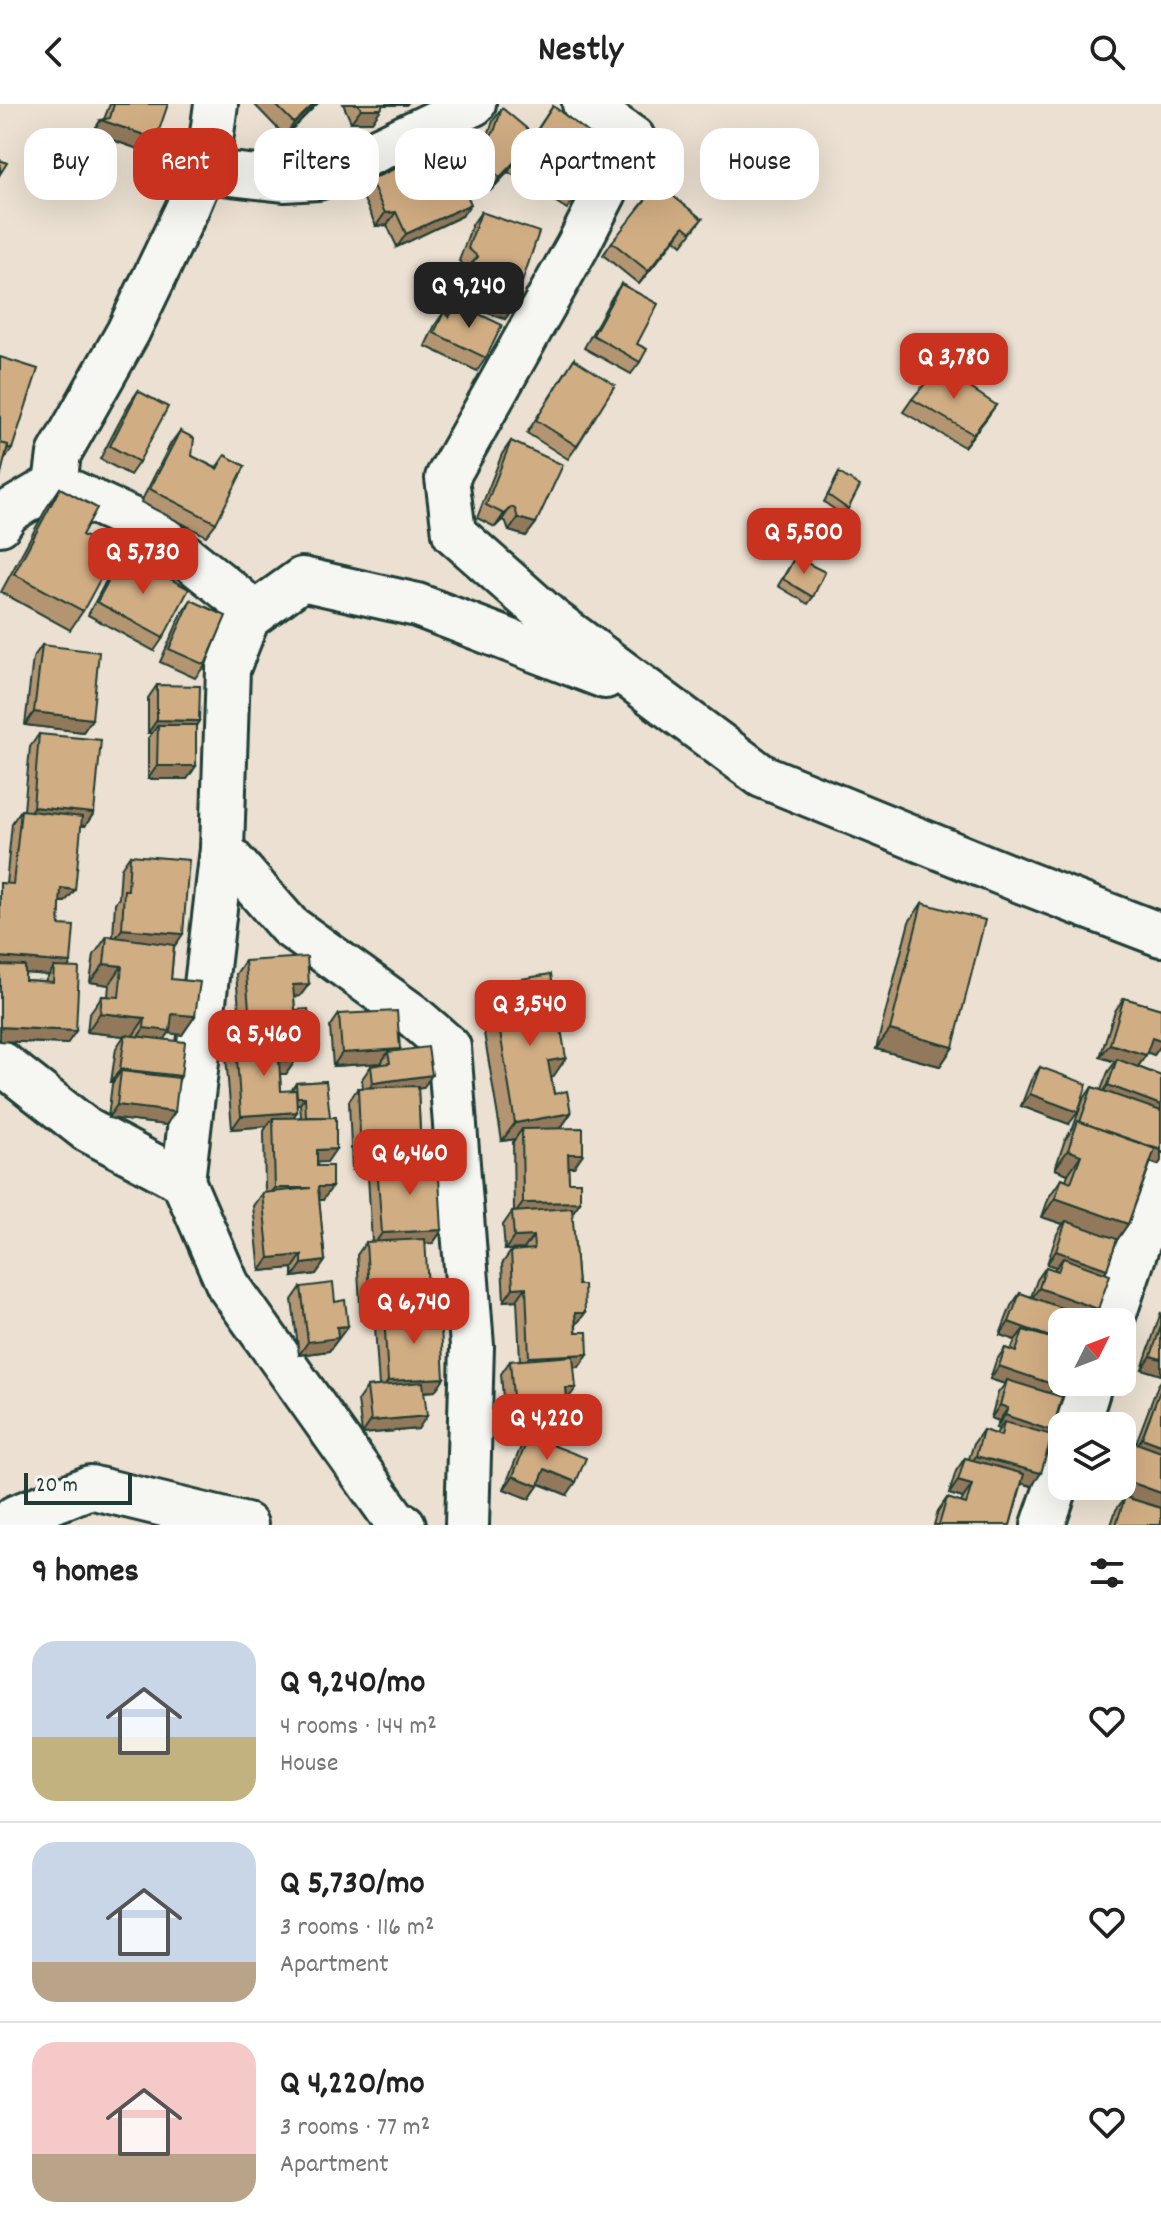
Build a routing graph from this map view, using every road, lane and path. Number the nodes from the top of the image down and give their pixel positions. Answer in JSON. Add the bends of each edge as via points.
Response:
{"nodes":[{"id":1,"x":216,"y":104,"type":"edge"},
{"id":2,"x":474,"y":104,"type":"edge"},
{"id":3,"x":584,"y":104,"type":"edge"},
{"id":4,"x":213,"y":128,"type":"edge"},
{"id":5,"x":238,"y":175,"type":"edge"},
{"id":6,"x":191,"y":200,"type":"edge"},
{"id":7,"x":55,"y":484,"type":"junction"},
{"id":8,"x":0,"y":524,"type":"edge"},
{"id":9,"x":248,"y":618,"type":"junction"},
{"id":10,"x":656,"y":697,"type":"junction"},
{"id":11,"x":222,"y":849,"type":"junction"},
{"id":12,"x":1161,"y":935,"type":"edge"},
{"id":13,"x":0,"y":1062,"type":"edge"},
{"id":14,"x":1161,"y":1175,"type":"edge"},
{"id":15,"x":183,"y":1181,"type":"junction"},
{"id":16,"x":1117,"y":1308,"type":"edge"},
{"id":17,"x":1052,"y":1500,"type":"edge"},
{"id":18,"x":394,"y":1523,"type":"edge"},
{"id":19,"x":7,"y":1525,"type":"edge"},
{"id":20,"x":246,"y":1525,"type":"edge"},
{"id":21,"x":467,"y":1525,"type":"edge"},
{"id":22,"x":1043,"y":1525,"type":"edge"}],
"edges":[{"from":1,"to":4,"type":"street"},
{"from":2,"to":5,"type":"street","via":[[318,178]]},
{"from":3,"to":10,"type":"street","via":[[633,138],[447,478],[454,533],[551,619]]},
{"from":6,"to":7,"type":"street","via":[[128,332],[59,454]]},
{"from":7,"to":8,"type":"street","via":[[8,512]]},
{"from":7,"to":9,"type":"street","via":[[149,527],[238,598]]},
{"from":9,"to":10,"type":"street","via":[[302,579],[417,605]]},
{"from":9,"to":11,"type":"street","via":[[228,669]]},
{"from":10,"to":12,"type":"street","via":[[762,776]]},
{"from":11,"to":15,"type":"street"},
{"from":11,"to":21,"type":"street","via":[[289,926],[449,1047],[472,1346]]},
{"from":13,"to":15,"type":"street","via":[[87,1130]]},
{"from":14,"to":16,"type":"street"},
{"from":15,"to":18,"type":"street","via":[[228,1285]]},
{"from":17,"to":22,"type":"street"},
{"from":19,"to":20,"type":"street","via":[[90,1487]]}]}
